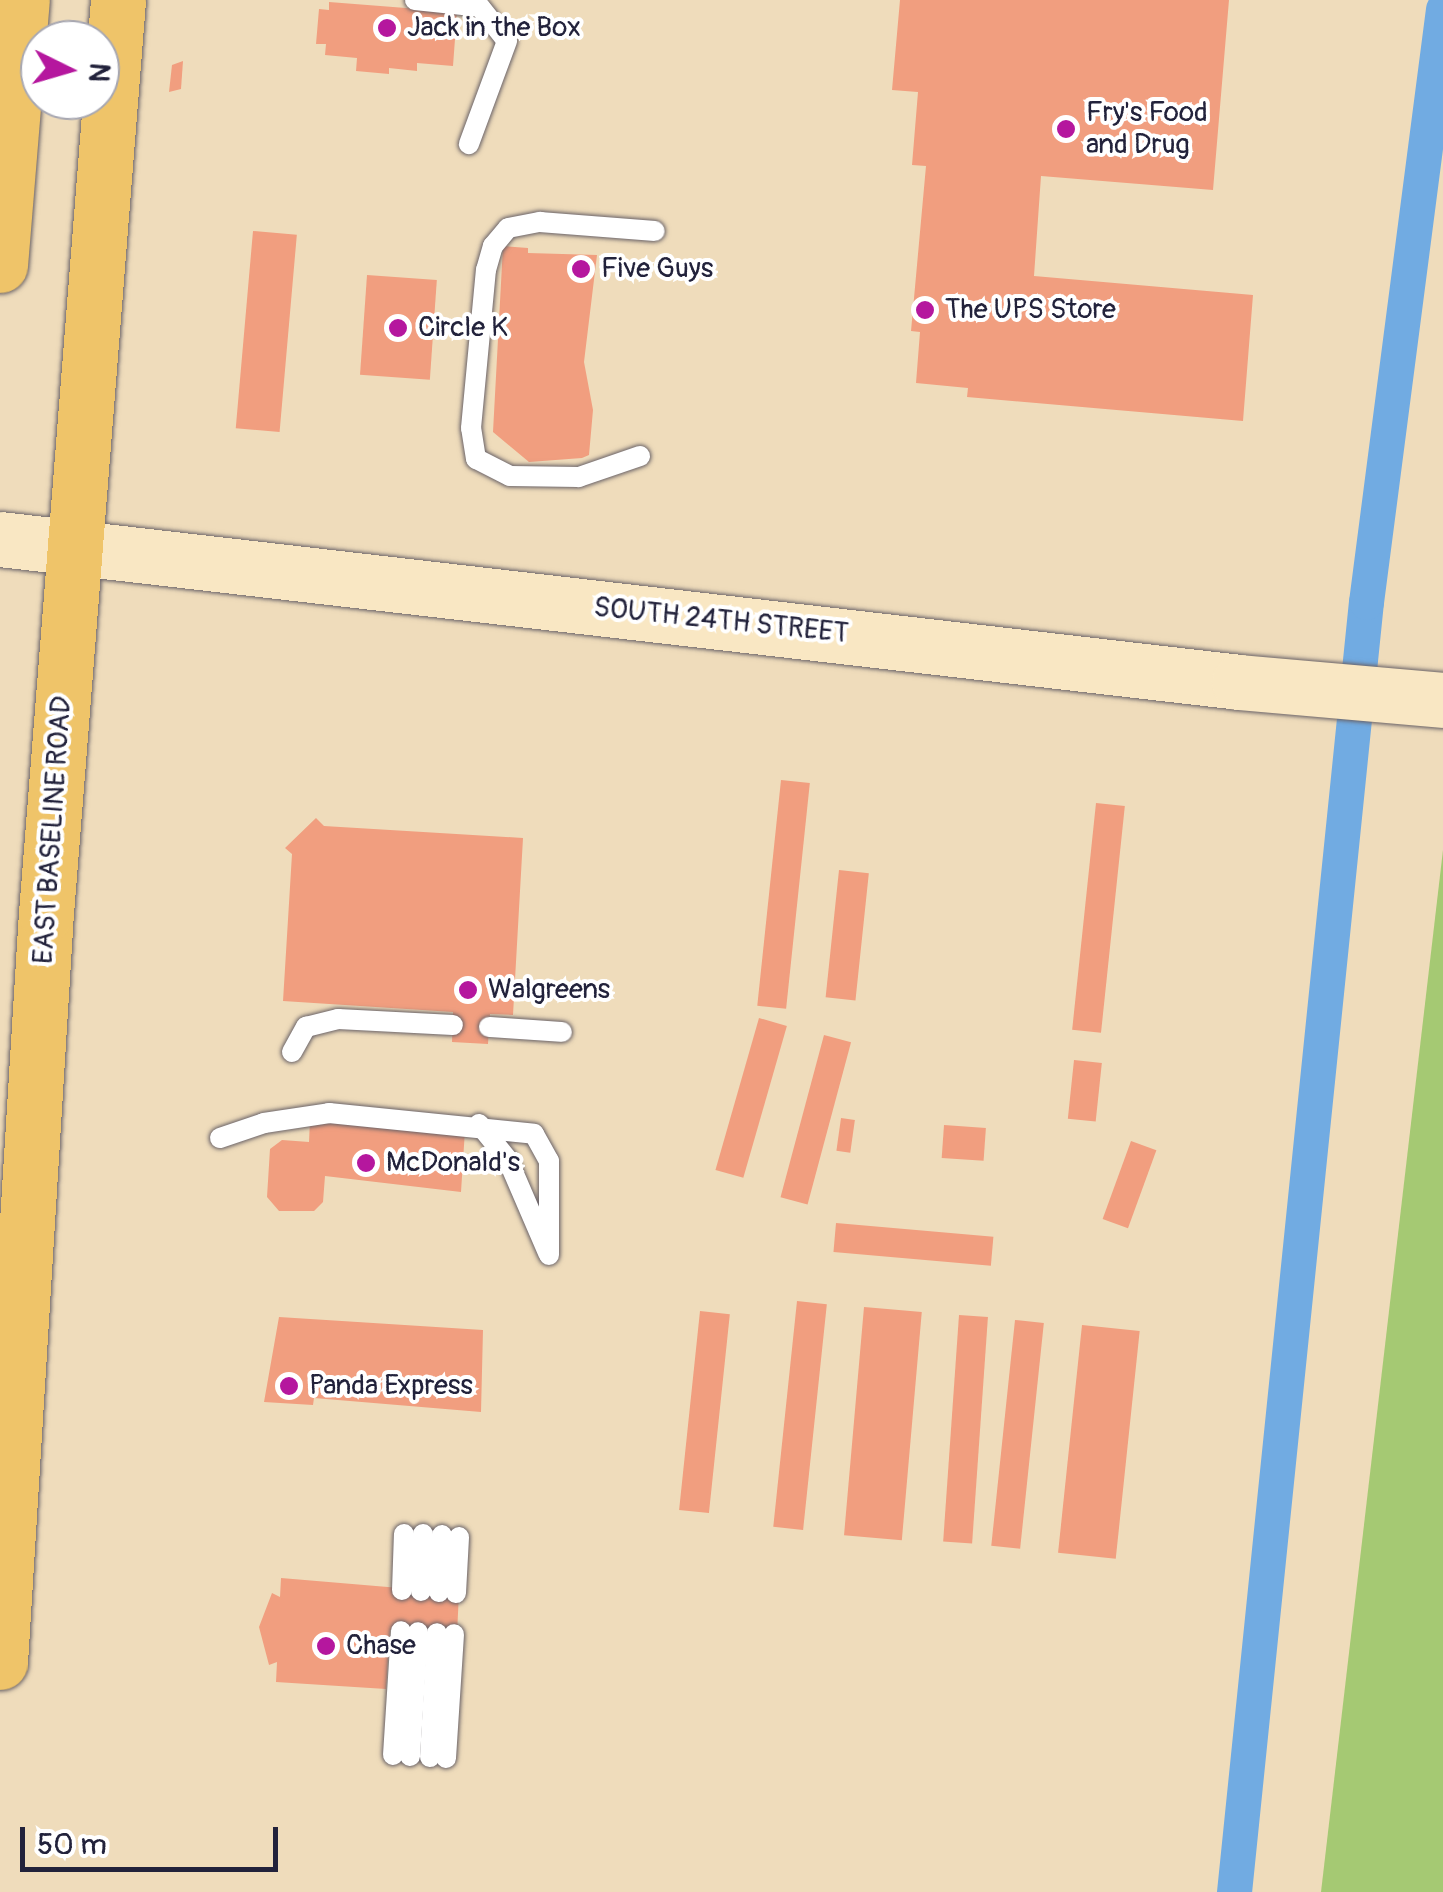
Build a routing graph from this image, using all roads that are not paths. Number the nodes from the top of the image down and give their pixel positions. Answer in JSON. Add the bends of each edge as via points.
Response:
{"nodes":[{"id":1,"x":22,"y":0,"type":"edge"},
{"id":2,"x":118,"y":0,"type":"edge"},
{"id":3,"x":415,"y":0,"type":"edge"},
{"id":4,"x":470,"y":144,"type":"dead end"},
{"id":5,"x":656,"y":231,"type":"dead end"},
{"id":6,"x":0,"y":265,"type":"edge"},
{"id":7,"x":640,"y":456,"type":"dead end"},
{"id":8,"x":0,"y":539,"type":"edge"},
{"id":9,"x":74,"y":547,"type":"junction"},
{"id":10,"x":1418,"y":698,"type":"edge"},
{"id":11,"x":453,"y":1025,"type":"dead end"},
{"id":12,"x":489,"y":1027,"type":"dead end"},
{"id":13,"x":562,"y":1032,"type":"dead end"},
{"id":14,"x":292,"y":1052,"type":"dead end"},
{"id":15,"x":480,"y":1124,"type":"junction"},
{"id":16,"x":220,"y":1138,"type":"dead end"},
{"id":17,"x":432,"y":1535,"type":"joint"},
{"id":18,"x":2,"y":1583,"type":"edge"},
{"id":19,"x":427,"y":1632,"type":"joint"},
{"id":20,"x":0,"y":1662,"type":"edge"}],
"edges":[{"from":1,"to":6,"type":"main road"},
{"from":2,"to":9,"type":"main road","name":"EAST BASELINE ROAD"},
{"from":3,"to":4,"type":"lane","via":[[480,7],[507,41]]},
{"from":5,"to":7,"type":"lane","via":[[540,222],[508,228],[486,270],[471,428],[476,459],[510,476],[579,477]]},
{"from":8,"to":9,"type":"main road","name":"SOUTH 24TH STREET"},
{"from":9,"to":10,"type":"main road","name":"SOUTH 24TH STREET"},
{"from":9,"to":18,"type":"main road","name":"EAST BASELINE ROAD"},
{"from":11,"to":14,"type":"lane","via":[[338,1019],[306,1027]]},
{"from":12,"to":13,"type":"lane"},
{"from":15,"to":15,"type":"lane","via":[[514,1128],[542,1143],[552,1195],[548,1255],[508,1160]]},
{"from":15,"to":16,"type":"lane","via":[[329,1113]]},
{"from":17,"to":17,"type":"lane","via":[[429,1591]]},
{"from":18,"to":20,"type":"main road","name":"EAST BASELINE ROAD"},
{"from":19,"to":19,"type":"lane","via":[[420,1757]]}]}
